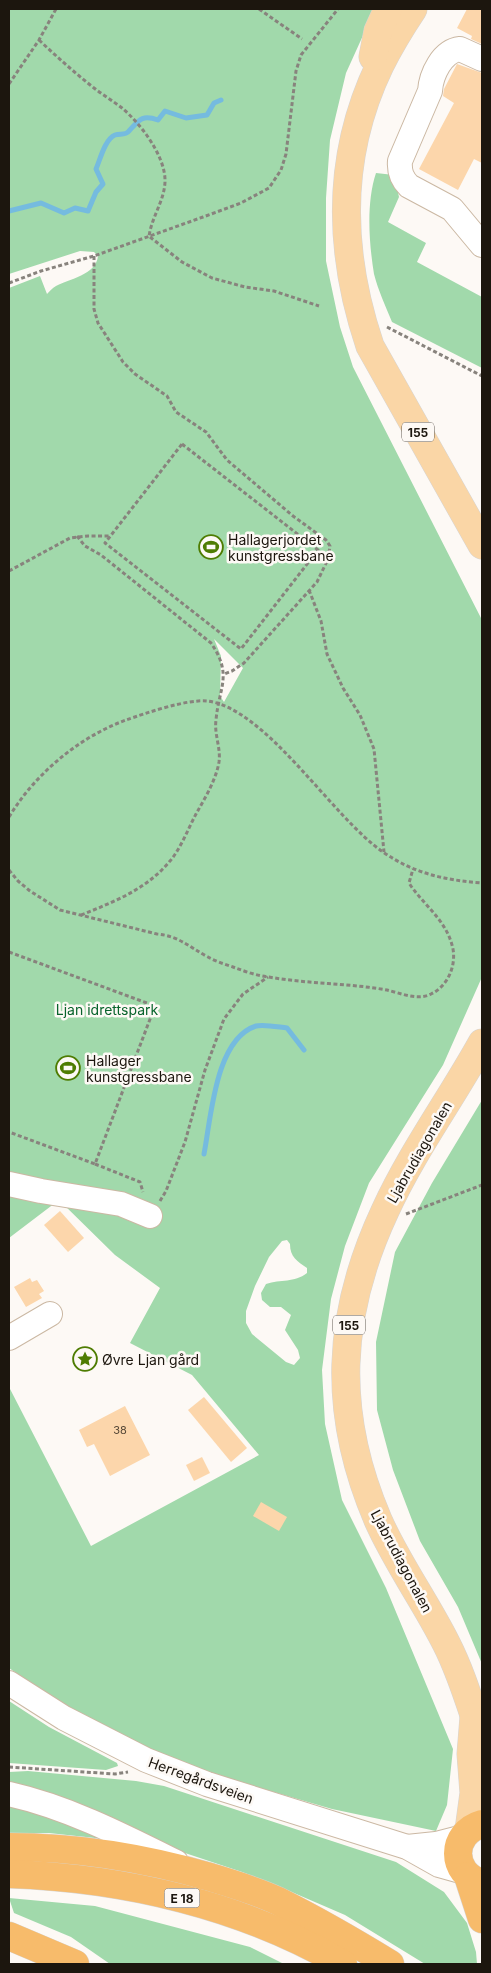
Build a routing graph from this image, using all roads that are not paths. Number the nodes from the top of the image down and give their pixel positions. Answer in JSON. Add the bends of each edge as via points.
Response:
{"nodes":[{"id":1,"x":388,"y":9,"type":"edge"},
{"id":2,"x":413,"y":9,"type":"edge"},
{"id":3,"x":482,"y":59,"type":"edge"},
{"id":4,"x":365,"y":104,"type":"junction"},
{"id":5,"x":482,"y":245,"type":"edge"},
{"id":6,"x":482,"y":545,"type":"edge"},
{"id":7,"x":482,"y":1043,"type":"edge"},
{"id":8,"x":9,"y":1184,"type":"edge"},
{"id":9,"x":150,"y":1216,"type":"road end"},
{"id":10,"x":50,"y":1314,"type":"dead end"},
{"id":11,"x":9,"y":1338,"type":"edge"},
{"id":12,"x":9,"y":1683,"type":"edge"},
{"id":13,"x":478,"y":1727,"type":"edge"},
{"id":14,"x":9,"y":1794,"type":"edge"},
{"id":15,"x":471,"y":1831,"type":"edge"},
{"id":16,"x":9,"y":1847,"type":"edge"},
{"id":17,"x":406,"y":1847,"type":"junction"},
{"id":18,"x":9,"y":1874,"type":"edge"},
{"id":19,"x":202,"y":1875,"type":"junction"},
{"id":20,"x":472,"y":1877,"type":"edge"},
{"id":21,"x":482,"y":1919,"type":"edge"},
{"id":22,"x":9,"y":1936,"type":"edge"},
{"id":23,"x":75,"y":1964,"type":"edge"},
{"id":24,"x":343,"y":1964,"type":"edge"},
{"id":25,"x":390,"y":1964,"type":"edge"}],
"edges":[{"from":1,"to":4,"type":"main road","number":"155","via":[[378,31]]},
{"from":2,"to":4,"type":"main road","number":"155","via":[[380,65]]},
{"from":3,"to":5,"type":"street","via":[[460,49],[448,53],[431,82],[400,162],[405,182],[452,210]]},
{"from":4,"to":6,"type":"main road","number":"155","via":[[352,151],[346,202],[352,284],[360,316],[370,346]]},
{"from":7,"to":13,"type":"main road","name":"Ljabrudiagonalen","number":"155","via":[[408,1168],[371,1242],[351,1311],[345,1373],[350,1432],[367,1492],[402,1566],[447,1644]]},
{"from":8,"to":9,"type":"street","via":[[120,1204]]},
{"from":10,"to":11,"type":"street"},
{"from":12,"to":17,"type":"street","name":"Herregårdsveien","via":[[64,1718],[146,1760],[207,1784]]},
{"from":13,"to":15,"type":"main road","name":"Ljabrudiagonalen","number":"155","via":[[471,1754],[474,1792]]},
{"from":14,"to":19,"type":"street","number":"E 18","via":[[100,1825]]},
{"from":15,"to":17,"type":"street","name":"Herregårdsveien","via":[[436,1844]]},
{"from":15,"to":20,"type":"highway","via":[[458,1851],[458,1858]]},
{"from":16,"to":19,"type":"highway","number":"E 18","via":[[108,1854]]},
{"from":17,"to":20,"type":"street","name":"Herregårdsveien","via":[[438,1866]]},
{"from":18,"to":24,"type":"highway","number":"E 18","via":[[111,1883],[191,1901],[274,1930]]},
{"from":19,"to":25,"type":"highway","number":"E 18","via":[[277,1901]]},
{"from":20,"to":21,"type":"highway"},
{"from":22,"to":23,"type":"highway"}]}
